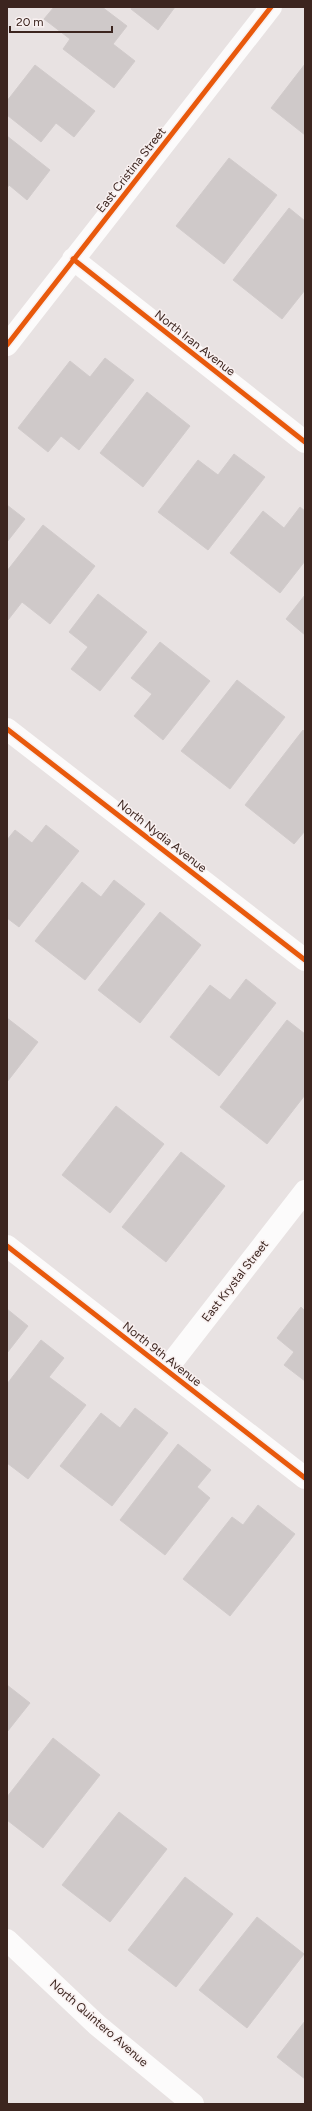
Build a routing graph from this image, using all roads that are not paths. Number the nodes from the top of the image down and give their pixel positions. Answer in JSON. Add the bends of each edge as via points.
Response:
{"nodes":[{"id":1,"x":271,"y":7,"type":"edge"},
{"id":2,"x":73,"y":259,"type":"junction"},
{"id":3,"x":7,"y":345,"type":"edge"},
{"id":4,"x":305,"y":442,"type":"edge"},
{"id":5,"x":7,"y":729,"type":"edge"},
{"id":6,"x":305,"y":960,"type":"edge"},
{"id":7,"x":305,"y":1191,"type":"edge"},
{"id":8,"x":7,"y":1246,"type":"edge"},
{"id":9,"x":166,"y":1370,"type":"junction"},
{"id":10,"x":305,"y":1478,"type":"edge"},
{"id":11,"x":7,"y":1940,"type":"edge"},
{"id":12,"x":193,"y":2104,"type":"edge"}],
"edges":[{"from":1,"to":2,"type":"street","name":"East Cristina Street"},
{"from":2,"to":3,"type":"street","name":"East Cristina Street"},
{"from":2,"to":4,"type":"street","name":"North Iran Avenue"},
{"from":5,"to":6,"type":"street","name":"North Nydia Avenue"},
{"from":7,"to":9,"type":"street","name":"East Krystal Street"},
{"from":8,"to":9,"type":"street","name":"North 9th Avenue"},
{"from":9,"to":10,"type":"street","name":"North 9th Avenue"},
{"from":11,"to":12,"type":"street","name":"North Quintero Avenue","via":[[97,2025]]}]}
